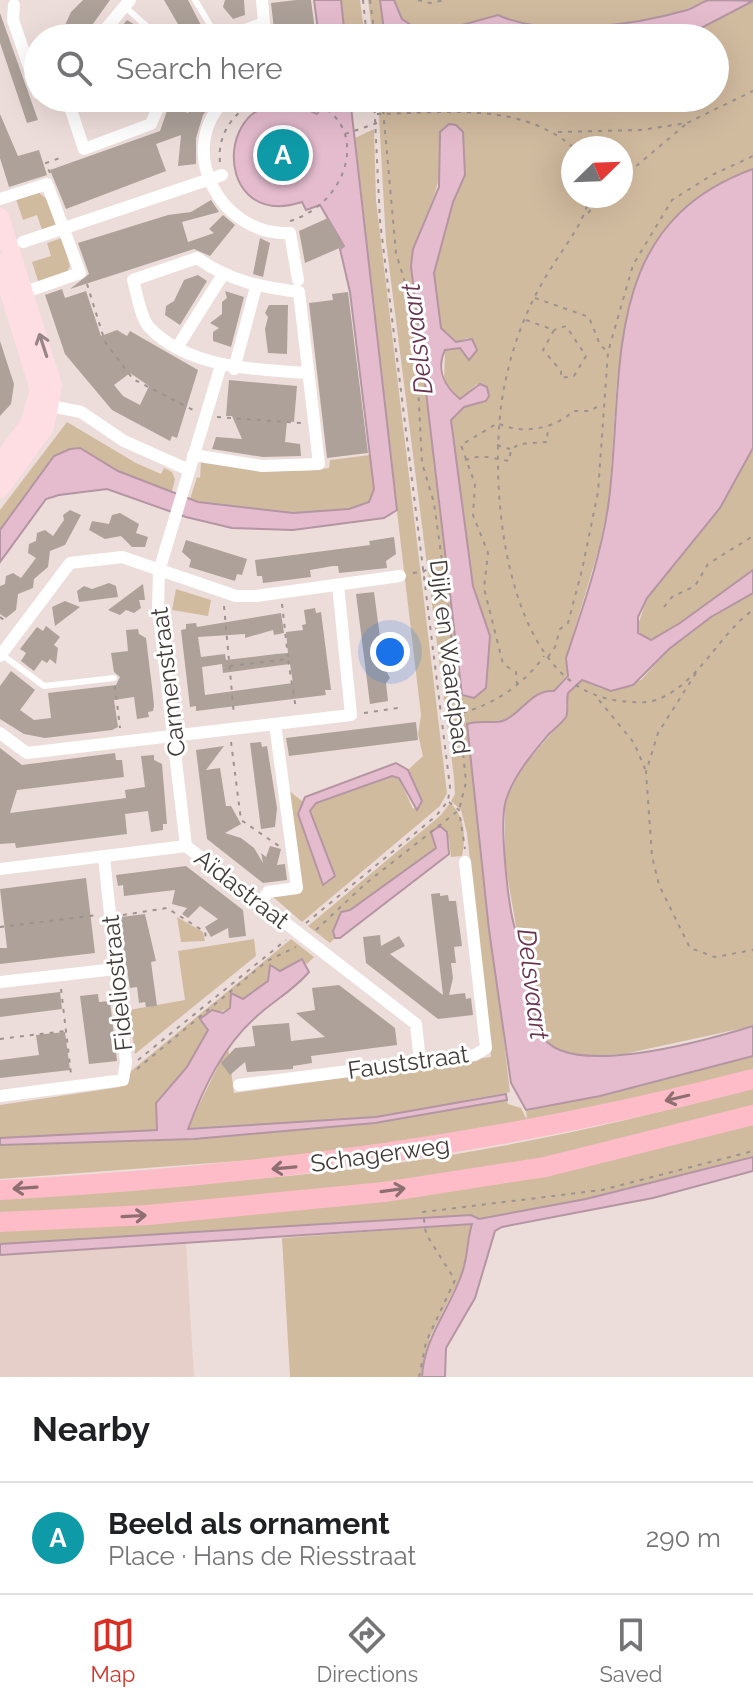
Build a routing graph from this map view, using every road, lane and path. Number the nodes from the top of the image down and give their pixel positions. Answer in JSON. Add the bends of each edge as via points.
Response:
{"nodes":[{"id":1,"x":195,"y":0,"type":"edge"},
{"id":2,"x":262,"y":0,"type":"edge"},
{"id":3,"x":363,"y":0,"type":"edge"},
{"id":4,"x":370,"y":0,"type":"edge"},
{"id":5,"x":418,"y":0,"type":"edge"},
{"id":6,"x":445,"y":0,"type":"edge"},
{"id":7,"x":127,"y":3,"type":"edge"},
{"id":8,"x":14,"y":5,"type":"dead end"},
{"id":9,"x":264,"y":23,"type":"joint"},
{"id":10,"x":110,"y":24,"type":"edge"},
{"id":11,"x":147,"y":24,"type":"edge"},
{"id":12,"x":211,"y":24,"type":"edge"},
{"id":13,"x":261,"y":24,"type":"edge"},
{"id":14,"x":366,"y":24,"type":"edge"},
{"id":15,"x":373,"y":24,"type":"edge"},
{"id":16,"x":24,"y":52,"type":"edge"},
{"id":17,"x":753,"y":91,"type":"edge"},
{"id":18,"x":729,"y":103,"type":"edge"},
{"id":19,"x":70,"y":112,"type":"edge"},
{"id":20,"x":156,"y":112,"type":"edge"},
{"id":21,"x":215,"y":112,"type":"edge"},
{"id":22,"x":241,"y":112,"type":"edge"},
{"id":23,"x":330,"y":112,"type":"edge"},
{"id":24,"x":376,"y":112,"type":"edge"},
{"id":25,"x":710,"y":112,"type":"edge"},
{"id":26,"x":384,"y":114,"type":"junction"},
{"id":27,"x":376,"y":115,"type":"junction"},
{"id":28,"x":377,"y":123,"type":"junction"},
{"id":29,"x":687,"y":123,"type":"junction"},
{"id":30,"x":555,"y":132,"type":"junction"},
{"id":31,"x":344,"y":134,"type":"junction"},
{"id":32,"x":561,"y":137,"type":"edge"},
{"id":33,"x":753,"y":156,"type":"edge"},
{"id":34,"x":60,"y":158,"type":"dead end"},
{"id":35,"x":633,"y":169,"type":"edge"},
{"id":36,"x":222,"y":175,"type":"joint"},
{"id":37,"x":209,"y":180,"type":"junction"},
{"id":38,"x":47,"y":184,"type":"junction"},
{"id":39,"x":0,"y":199,"type":"edge"},
{"id":40,"x":587,"y":208,"type":"edge"},
{"id":41,"x":592,"y":208,"type":"edge"},
{"id":42,"x":586,"y":215,"type":"junction"},
{"id":43,"x":0,"y":217,"type":"edge"},
{"id":44,"x":282,"y":221,"type":"dead end"},
{"id":45,"x":62,"y":230,"type":"junction"},
{"id":46,"x":23,"y":242,"type":"dead end"},
{"id":47,"x":0,"y":263,"type":"edge"},
{"id":48,"x":222,"y":276,"type":"junction"},
{"id":49,"x":298,"y":286,"type":"junction"},
{"id":50,"x":256,"y":287,"type":"junction"},
{"id":51,"x":31,"y":290,"type":"dead end"},
{"id":52,"x":90,"y":294,"type":"dead end"},
{"id":53,"x":535,"y":298,"type":"junction"},
{"id":54,"x":525,"y":319,"type":"junction"},
{"id":55,"x":554,"y":330,"type":"junction"},
{"id":56,"x":178,"y":346,"type":"junction"},
{"id":57,"x":608,"y":352,"type":"junction"},
{"id":58,"x":227,"y":367,"type":"junction"},
{"id":59,"x":308,"y":373,"type":"junction"},
{"id":60,"x":603,"y":403,"type":"junction"},
{"id":61,"x":44,"y":405,"type":"junction"},
{"id":62,"x":206,"y":416,"type":"junction"},
{"id":63,"x":498,"y":423,"type":"junction"},
{"id":64,"x":314,"y":424,"type":"junction"},
{"id":65,"x":548,"y":425,"type":"junction"},
{"id":66,"x":497,"y":445,"type":"junction"},
{"id":67,"x":511,"y":450,"type":"junction"},
{"id":68,"x":193,"y":455,"type":"junction"},
{"id":69,"x":497,"y":457,"type":"junction"},
{"id":70,"x":465,"y":460,"type":"junction"},
{"id":71,"x":0,"y":463,"type":"edge"},
{"id":72,"x":189,"y":470,"type":"junction"},
{"id":73,"x":0,"y":489,"type":"edge"},
{"id":74,"x":753,"y":536,"type":"edge"},
{"id":75,"x":441,"y":560,"type":"junction"},
{"id":76,"x":159,"y":571,"type":"junction"},
{"id":77,"x":423,"y":572,"type":"junction"},
{"id":78,"x":400,"y":576,"type":"dead end"},
{"id":79,"x":338,"y":585,"type":"junction"},
{"id":80,"x":227,"y":593,"type":"junction"},
{"id":81,"x":280,"y":593,"type":"junction"},
{"id":82,"x":664,"y":607,"type":"dead end"},
{"id":83,"x":753,"y":610,"type":"edge"},
{"id":84,"x":1,"y":655,"type":"edge"},
{"id":85,"x":546,"y":657,"type":"junction"},
{"id":86,"x":288,"y":659,"type":"junction"},
{"id":87,"x":703,"y":661,"type":"junction"},
{"id":88,"x":229,"y":666,"type":"junction"},
{"id":89,"x":114,"y":678,"type":"joint"},
{"id":90,"x":517,"y":685,"type":"junction"},
{"id":91,"x":597,"y":697,"type":"junction"},
{"id":92,"x":398,"y":708,"type":"dead end"},
{"id":93,"x":351,"y":715,"type":"junction"},
{"id":94,"x":460,"y":715,"type":"junction"},
{"id":95,"x":443,"y":717,"type":"junction"},
{"id":96,"x":298,"y":721,"type":"junction"},
{"id":97,"x":275,"y":724,"type":"junction"},
{"id":98,"x":233,"y":728,"type":"junction"},
{"id":99,"x":0,"y":733,"type":"edge"},
{"id":100,"x":175,"y":734,"type":"junction"},
{"id":101,"x":121,"y":741,"type":"junction"},
{"id":102,"x":646,"y":772,"type":"junction"},
{"id":103,"x":448,"y":801,"type":"junction"},
{"id":104,"x":459,"y":810,"type":"junction"},
{"id":105,"x":291,"y":844,"type":"junction"},
{"id":106,"x":186,"y":846,"type":"junction"},
{"id":107,"x":104,"y":858,"type":"junction"},
{"id":108,"x":465,"y":862,"type":"joint"},
{"id":109,"x":0,"y":869,"type":"edge"},
{"id":110,"x":259,"y":904,"type":"junction"},
{"id":111,"x":110,"y":915,"type":"junction"},
{"id":112,"x":0,"y":927,"type":"edge"},
{"id":113,"x":296,"y":931,"type":"junction"},
{"id":114,"x":206,"y":938,"type":"dead end"},
{"id":115,"x":307,"y":940,"type":"junction"},
{"id":116,"x":753,"y":950,"type":"edge"},
{"id":117,"x":115,"y":969,"type":"junction"},
{"id":118,"x":59,"y":976,"type":"junction"},
{"id":119,"x":0,"y":982,"type":"edge"},
{"id":120,"x":66,"y":1030,"type":"junction"},
{"id":121,"x":0,"y":1039,"type":"edge"},
{"id":122,"x":420,"y":1062,"type":"junction"},
{"id":123,"x":124,"y":1075,"type":"junction"},
{"id":124,"x":753,"y":1079,"type":"edge"},
{"id":125,"x":239,"y":1085,"type":"dead end"},
{"id":126,"x":73,"y":1086,"type":"junction"},
{"id":127,"x":0,"y":1096,"type":"edge"},
{"id":128,"x":753,"y":1115,"type":"edge"},
{"id":129,"x":753,"y":1151,"type":"edge"},
{"id":130,"x":0,"y":1190,"type":"edge"},
{"id":131,"x":0,"y":1222,"type":"edge"},
{"id":132,"x":419,"y":1377,"type":"edge"}],
"edges":[{"from":1,"to":12,"type":"lane"},
{"from":2,"to":9,"type":"street"},
{"from":3,"to":14,"type":"path"},
{"from":4,"to":15,"type":"path"},
{"from":5,"to":6,"type":"path"},
{"from":7,"to":10,"type":"street"},
{"from":7,"to":11,"type":"lane"},
{"from":8,"to":16,"type":"street","via":[[13,20]]},
{"from":9,"to":13,"type":"street"},
{"from":17,"to":18,"type":"path"},
{"from":19,"to":20,"type":"street","via":[[84,149],[151,124]]},
{"from":21,"to":37,"type":"street","via":[[204,159]]},
{"from":22,"to":36,"type":"path","via":[[222,137]]},
{"from":23,"to":31,"type":"path"},
{"from":24,"to":27,"type":"path","name":"Dijk en Waardpad"},
{"from":25,"to":29,"type":"path"},
{"from":26,"to":27,"type":"path"},
{"from":26,"to":30,"type":"path","via":[[479,112]]},
{"from":26,"to":75,"type":"path","via":[[396,253],[406,286],[418,385],[422,463],[434,503]]},
{"from":27,"to":28,"type":"path","name":"Dijk en Waardpad"},
{"from":28,"to":31,"type":"path"},
{"from":28,"to":77,"type":"path","name":"Dijk en Waardpad","via":[[380,221]]},
{"from":29,"to":30,"type":"path"},
{"from":29,"to":35,"type":"path"},
{"from":30,"to":32,"type":"path"},
{"from":31,"to":44,"type":"path","via":[[347,163],[331,197],[299,218]]},
{"from":33,"to":57,"type":"path","via":[[672,200],[633,265]]},
{"from":34,"to":38,"type":"path","via":[[46,163],[51,178]]},
{"from":36,"to":37,"type":"street"},
{"from":37,"to":45,"type":"street"},
{"from":37,"to":49,"type":"street","via":[[219,201],[241,222],[270,233],[290,233]]},
{"from":38,"to":39,"type":"street"},
{"from":38,"to":45,"type":"street"},
{"from":40,"to":42,"type":"path"},
{"from":41,"to":42,"type":"path"},
{"from":42,"to":53,"type":"path"},
{"from":61,"to":43,"type":"street","one_way":true,"via":[[52,372]]},
{"from":45,"to":46,"type":"street"},
{"from":45,"to":51,"type":"street","via":[[80,273]]},
{"from":47,"to":61,"type":"street"},
{"from":48,"to":50,"type":"street"},
{"from":48,"to":56,"type":"street"},
{"from":48,"to":56,"type":"street","via":[[197,258],[133,280],[148,326]]},
{"from":49,"to":50,"type":"street"},
{"from":49,"to":59,"type":"street"},
{"from":50,"to":58,"type":"street"},
{"from":52,"to":62,"type":"path","via":[[107,346],[133,379]]},
{"from":53,"to":54,"type":"path"},
{"from":53,"to":57,"type":"path","via":[[589,317]]},
{"from":54,"to":55,"type":"path"},
{"from":54,"to":63,"type":"path"},
{"from":55,"to":55,"type":"path","via":[[543,350],[561,378],[574,376],[586,356],[571,329]]},
{"from":56,"to":58,"type":"street"},
{"from":57,"to":60,"type":"path"},
{"from":58,"to":59,"type":"street"},
{"from":58,"to":62,"type":"street"},
{"from":59,"to":64,"type":"street"},
{"from":60,"to":65,"type":"path"},
{"from":60,"to":85,"type":"path","via":[[598,492],[582,570],[568,623]]},
{"from":61,"to":71,"type":"street"},
{"from":61,"to":72,"type":"street","via":[[81,412],[124,441]]},
{"from":61,"to":73,"type":"street","via":[[42,434]]},
{"from":62,"to":64,"type":"path"},
{"from":62,"to":68,"type":"street"},
{"from":63,"to":65,"type":"path","via":[[510,430]]},
{"from":63,"to":66,"type":"path"},
{"from":63,"to":70,"type":"path","via":[[461,445]]},
{"from":64,"to":68,"type":"street","via":[[319,464],[262,466]]},
{"from":65,"to":67,"type":"path","via":[[547,442],[519,444]]},
{"from":66,"to":67,"type":"path"},
{"from":66,"to":69,"type":"path"},
{"from":67,"to":69,"type":"path","via":[[509,461]]},
{"from":68,"to":72,"type":"street"},
{"from":69,"to":70,"type":"path"},
{"from":69,"to":85,"type":"path","via":[[504,540],[526,614]]},
{"from":70,"to":90,"type":"path","via":[[475,484],[473,515],[488,553],[484,588],[503,664],[516,672]]},
{"from":72,"to":76,"type":"street","name":"Carmenstraat"},
{"from":74,"to":82,"type":"path","via":[[714,559],[695,586]]},
{"from":75,"to":77,"type":"path"},
{"from":75,"to":94,"type":"path"},
{"from":76,"to":80,"type":"street"},
{"from":76,"to":84,"type":"street","via":[[122,557],[70,563]]},
{"from":76,"to":100,"type":"street","name":"Carmenstraat","via":[[158,608]]},
{"from":77,"to":95,"type":"path","name":"Dijk en Waardpad"},
{"from":78,"to":79,"type":"street"},
{"from":79,"to":81,"type":"street"},
{"from":79,"to":93,"type":"street"},
{"from":80,"to":81,"type":"street"},
{"from":80,"to":88,"type":"path","via":[[222,612]]},
{"from":81,"to":86,"type":"path"},
{"from":83,"to":87,"type":"path"},
{"from":84,"to":89,"type":"lane","via":[[44,686]]},
{"from":85,"to":90,"type":"path"},
{"from":85,"to":91,"type":"path"},
{"from":86,"to":88,"type":"path"},
{"from":86,"to":96,"type":"path"},
{"from":87,"to":91,"type":"path","via":[[694,674],[656,700],[634,703]]},
{"from":87,"to":102,"type":"path","via":[[658,733]]},
{"from":88,"to":98,"type":"path"},
{"from":89,"to":101,"type":"path"},
{"from":90,"to":94,"type":"path"},
{"from":91,"to":102,"type":"path","via":[[634,743]]},
{"from":92,"to":93,"type":"path"},
{"from":93,"to":96,"type":"street"},
{"from":94,"to":95,"type":"path"},
{"from":94,"to":104,"type":"path","via":[[466,782]]},
{"from":95,"to":103,"type":"path","name":"Dijk en Waardpad"},
{"from":96,"to":97,"type":"street"},
{"from":97,"to":98,"type":"street"},
{"from":97,"to":105,"type":"street"},
{"from":98,"to":100,"type":"street"},
{"from":98,"to":105,"type":"path","via":[[241,820],[271,843]]},
{"from":99,"to":101,"type":"street","via":[[27,753]]},
{"from":100,"to":101,"type":"street"},
{"from":100,"to":106,"type":"street","name":"Carmenstraat"},
{"from":102,"to":116,"type":"path","via":[[659,885],[690,948],[715,957]]},
{"from":103,"to":104,"type":"path"},
{"from":103,"to":113,"type":"path"},
{"from":104,"to":108,"type":"path"},
{"from":104,"to":115,"type":"path","via":[[350,897]]},
{"from":105,"to":110,"type":"street","via":[[297,888],[268,892]]},
{"from":106,"to":107,"type":"street","name":"Aïdastraat"},
{"from":106,"to":110,"type":"street","name":"Aïdastraat"},
{"from":107,"to":109,"type":"street","name":"Aïdastraat"},
{"from":107,"to":111,"type":"street","name":"Fideliostraat"},
{"from":108,"to":122,"type":"street","name":"Fauststraat","via":[[486,1048],[475,1055]]},
{"from":110,"to":113,"type":"street","name":"Aïdastraat"},
{"from":111,"to":112,"type":"path"},
{"from":111,"to":114,"type":"path","via":[[167,908],[205,932]]},
{"from":111,"to":117,"type":"street","name":"Fideliostraat"},
{"from":113,"to":115,"type":"street","name":"Aïdastraat"},
{"from":113,"to":123,"type":"path"},
{"from":115,"to":122,"type":"street","name":"Aïdastraat","via":[[416,1024]]},
{"from":115,"to":123,"type":"path","via":[[267,961]]},
{"from":117,"to":118,"type":"street"},
{"from":117,"to":123,"type":"street","name":"Fideliostraat"},
{"from":118,"to":119,"type":"street"},
{"from":118,"to":120,"type":"path"},
{"from":120,"to":121,"type":"path"},
{"from":120,"to":126,"type":"path"},
{"from":122,"to":125,"type":"street","name":"Fauststraat"},
{"from":123,"to":126,"type":"street","name":"Fideliostraat"},
{"from":124,"to":130,"type":"main road","name":"Schagerweg","one_way":true,"via":[[518,1134],[295,1167]]},
{"from":126,"to":127,"type":"street","name":"Fideliostraat"},
{"from":131,"to":128,"type":"main road","name":"Schagerweg","one_way":true,"via":[[148,1215],[384,1192],[545,1167]]},
{"from":129,"to":132,"type":"path","via":[[602,1190],[423,1212],[425,1230],[455,1280],[426,1342]]}]}
